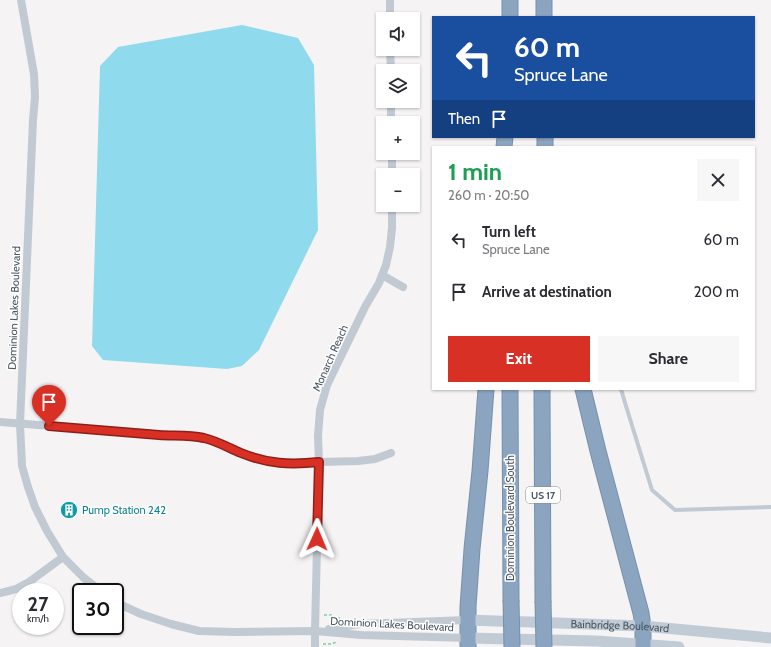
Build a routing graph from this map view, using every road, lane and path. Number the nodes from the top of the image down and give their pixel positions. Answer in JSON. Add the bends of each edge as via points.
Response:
{"nodes":[{"id":1,"x":21,"y":0,"type":"edge"},
{"id":2,"x":390,"y":0,"type":"edge"},
{"id":3,"x":510,"y":0,"type":"edge"},
{"id":4,"x":544,"y":0,"type":"edge"},
{"id":5,"x":390,"y":12,"type":"edge"},
{"id":6,"x":510,"y":16,"type":"edge"},
{"id":7,"x":544,"y":16,"type":"edge"},
{"id":8,"x":392,"y":212,"type":"edge"},
{"id":9,"x":382,"y":275,"type":"junction"},
{"id":10,"x":403,"y":287,"type":"dead end"},
{"id":11,"x":486,"y":390,"type":"edge"},
{"id":12,"x":510,"y":390,"type":"edge"},
{"id":13,"x":542,"y":390,"type":"edge"},
{"id":14,"x":583,"y":390,"type":"edge"},
{"id":15,"x":621,"y":390,"type":"edge"},
{"id":16,"x":0,"y":422,"type":"edge"},
{"id":17,"x":20,"y":424,"type":"junction"},
{"id":18,"x":391,"y":454,"type":"dead end"},
{"id":19,"x":319,"y":462,"type":"junction"},
{"id":20,"x":771,"y":507,"type":"edge"},
{"id":21,"x":63,"y":558,"type":"junction"},
{"id":22,"x":90,"y":583,"type":"edge"},
{"id":23,"x":0,"y":593,"type":"edge"},
{"id":24,"x":124,"y":606,"type":"edge"},
{"id":25,"x":468,"y":620,"type":"junction"},
{"id":26,"x":642,"y":626,"type":"junction"},
{"id":27,"x":315,"y":631,"type":"junction"},
{"id":28,"x":771,"y":638,"type":"edge"},
{"id":29,"x":468,"y":643,"type":"edge"},
{"id":30,"x":643,"y":646,"type":"edge"},
{"id":31,"x":315,"y":647,"type":"edge"},
{"id":32,"x":512,"y":647,"type":"edge"},
{"id":33,"x":544,"y":647,"type":"edge"},
{"id":34,"x":679,"y":647,"type":"edge"}],
"edges":[{"from":1,"to":17,"type":"street","name":"Dominion Lakes Boulevard","via":[[34,74],[35,97]]},
{"from":2,"to":5,"type":"street"},
{"from":3,"to":6,"type":"highway"},
{"from":4,"to":7,"type":"highway"},
{"from":8,"to":9,"type":"street","name":"Monarch Reach","via":[[390,247]]},
{"from":9,"to":10,"type":"street"},
{"from":9,"to":19,"type":"street","name":"Monarch Reach","via":[[327,384],[320,410]]},
{"from":11,"to":25,"type":"highway"},
{"from":12,"to":32,"type":"highway","name":"Dominion Boulevard South","number":"US 17","bridge":true},
{"from":13,"to":33,"type":"highway","number":"US 17","bridge":true},
{"from":14,"to":26,"type":"highway","via":[[641,613]]},
{"from":15,"to":20,"type":"lane","via":[[652,490],[676,510]]},
{"from":16,"to":17,"type":"street"},
{"from":17,"to":19,"type":"street","via":[[185,435],[204,438],[241,453],[280,463]]},
{"from":17,"to":21,"type":"street","name":"Dominion Lakes Boulevard","via":[[22,466],[28,487],[35,507]]},
{"from":18,"to":19,"type":"street","via":[[358,461]]},
{"from":19,"to":27,"type":"street","name":"Monarch Reach"},
{"from":21,"to":22,"type":"street","name":"Dominion Lakes Boulevard"},
{"from":21,"to":23,"type":"street","via":[[29,582]]},
{"from":24,"to":27,"type":"street","name":"Dominion Lakes Boulevard","via":[[171,624],[199,630]]},
{"from":25,"to":26,"type":"main road","name":"Bainbridge Boulevard"},
{"from":25,"to":27,"type":"street","name":"Dominion Lakes Boulevard","via":[[360,624]]},
{"from":25,"to":29,"type":"highway"},
{"from":26,"to":28,"type":"main road","name":"Bainbridge Boulevard"},
{"from":26,"to":30,"type":"highway"},
{"from":27,"to":29,"type":"street","name":"Dominion Lakes Boulevard"},
{"from":27,"to":31,"type":"street","name":"Monarch Reach"},
{"from":29,"to":30,"type":"main road","name":"Bainbridge Boulevard","via":[[596,641]]},
{"from":30,"to":34,"type":"main road","name":"Bainbridge Boulevard"}]}
